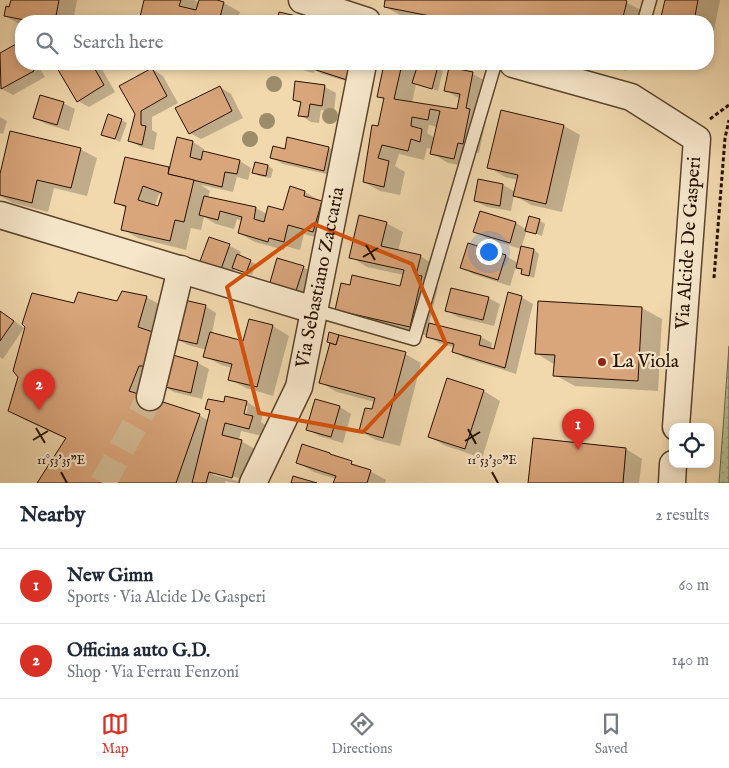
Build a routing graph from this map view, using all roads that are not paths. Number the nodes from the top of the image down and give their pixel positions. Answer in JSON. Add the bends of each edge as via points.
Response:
{"nodes":[{"id":1,"x":302,"y":0,"type":"edge"},
{"id":2,"x":650,"y":0,"type":"edge"},
{"id":3,"x":348,"y":15,"type":"edge"},
{"id":4,"x":646,"y":15,"type":"edge"},
{"id":5,"x":362,"y":70,"type":"edge"},
{"id":6,"x":493,"y":70,"type":"edge"},
{"id":7,"x":534,"y":70,"type":"edge"},
{"id":8,"x":0,"y":215,"type":"edge"},
{"id":9,"x":181,"y":269,"type":"junction"},
{"id":10,"x":314,"y":310,"type":"junction"},
{"id":11,"x":150,"y":397,"type":"tunnel mouth"},
{"id":12,"x":676,"y":423,"type":"edge"},
{"id":13,"x":673,"y":468,"type":"edge"},
{"id":14,"x":253,"y":483,"type":"edge"},
{"id":15,"x":672,"y":483,"type":"edge"}],
"edges":[{"from":1,"to":3,"type":"street"},
{"from":2,"to":4,"type":"lane"},
{"from":5,"to":10,"type":"street","name":"Via Sebastiano Zaccaria"},
{"from":6,"to":10,"type":"lane","via":[[414,339]]},
{"from":7,"to":12,"type":"street","name":"Via Alcide De Gasperi","via":[[631,98],[697,139]]},
{"from":8,"to":9,"type":"street"},
{"from":9,"to":10,"type":"street"},
{"from":9,"to":11,"type":"street"},
{"from":10,"to":14,"type":"street","name":"Via Sebastiano Zaccaria","via":[[299,387]]},
{"from":13,"to":15,"type":"street"}]}
